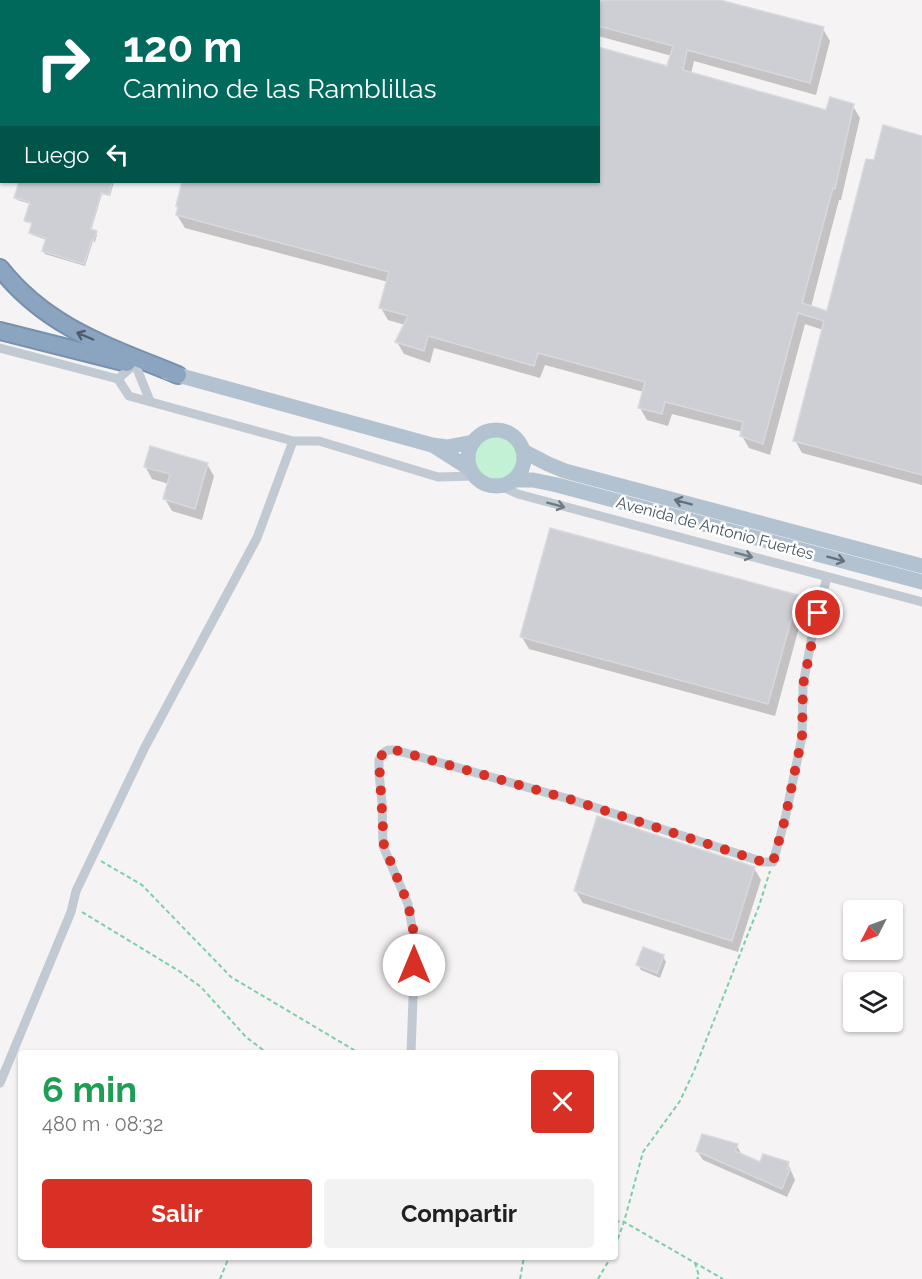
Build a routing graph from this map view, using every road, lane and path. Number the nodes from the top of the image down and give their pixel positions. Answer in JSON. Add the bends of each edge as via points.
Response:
{"nodes":[{"id":1,"x":0,"y":268,"type":"edge"},
{"id":2,"x":5,"y":332,"type":"edge"},
{"id":3,"x":0,"y":348,"type":"edge"},
{"id":4,"x":135,"y":364,"type":"junction"},
{"id":5,"x":178,"y":375,"type":"junction"},
{"id":6,"x":118,"y":379,"type":"junction"},
{"id":7,"x":150,"y":401,"type":"junction"},
{"id":8,"x":293,"y":441,"type":"junction"},
{"id":9,"x":473,"y":442,"type":"junction"},
{"id":10,"x":432,"y":445,"type":"junction"},
{"id":11,"x":523,"y":451,"type":"junction"},
{"id":12,"x":472,"y":472,"type":"junction"},
{"id":13,"x":508,"y":483,"type":"junction"},
{"id":14,"x":922,"y":566,"type":"edge"},
{"id":15,"x":827,"y":577,"type":"junction"},
{"id":16,"x":922,"y":582,"type":"edge"},
{"id":17,"x":922,"y":602,"type":"edge"},
{"id":18,"x":92,"y":856,"type":"junction"},
{"id":19,"x":773,"y":862,"type":"junction"},
{"id":20,"x":72,"y":906,"type":"junction"},
{"id":21,"x":263,"y":1050,"type":"edge"},
{"id":22,"x":354,"y":1050,"type":"edge"},
{"id":23,"x":411,"y":1050,"type":"edge"},
{"id":24,"x":0,"y":1083,"type":"edge"},
{"id":25,"x":618,"y":1221,"type":"edge"},
{"id":26,"x":624,"y":1222,"type":"junction"},
{"id":27,"x":618,"y":1238,"type":"edge"},
{"id":28,"x":227,"y":1260,"type":"edge"},
{"id":29,"x":523,"y":1260,"type":"edge"},
{"id":30,"x":609,"y":1260,"type":"edge"},
{"id":31,"x":695,"y":1263,"type":"junction"},
{"id":32,"x":220,"y":1279,"type":"edge"},
{"id":33,"x":520,"y":1279,"type":"edge"},
{"id":34,"x":598,"y":1279,"type":"edge"},
{"id":35,"x":697,"y":1279,"type":"edge"},
{"id":36,"x":723,"y":1279,"type":"edge"}],
"edges":[{"from":5,"to":1,"type":"highway","one_way":true,"via":[[74,331],[41,309]]},
{"from":2,"to":4,"type":"highway"},
{"from":3,"to":6,"type":"street"},
{"from":4,"to":5,"type":"main road"},
{"from":4,"to":6,"type":"street"},
{"from":4,"to":7,"type":"street"},
{"from":5,"to":10,"type":"main road"},
{"from":6,"to":7,"type":"street","via":[[129,396]]},
{"from":7,"to":8,"type":"street"},
{"from":8,"to":12,"type":"street","via":[[319,441],[438,477]]},
{"from":8,"to":18,"type":"street","via":[[257,538],[145,747]]},
{"from":9,"to":10,"type":"main road","via":[[447,447]]},
{"from":9,"to":11,"type":"main road","via":[[488,431],[505,432],[513,436]]},
{"from":9,"to":12,"type":"main road","via":[[469,450]]},
{"from":10,"to":12,"type":"main road"},
{"from":11,"to":13,"type":"main road","via":[[523,466]]},
{"from":14,"to":11,"type":"main road","name":"Avenida de Antonio Fuertes","one_way":true,"via":[[565,471]]},
{"from":12,"to":13,"type":"main road","via":[[491,486]]},
{"from":13,"to":15,"type":"street","name":"Avenida de Antonio Fuertes","one_way":true,"via":[[518,494]]},
{"from":13,"to":16,"type":"main road","name":"Avenida de Antonio Fuertes","one_way":true,"via":[[533,480],[557,484]]},
{"from":15,"to":17,"type":"street","name":"Avenida de Antonio Fuertes"},
{"from":15,"to":19,"type":"street","via":[[803,685],[802,737]]},
{"from":18,"to":20,"type":"street"},
{"from":18,"to":22,"type":"path","via":[[142,885],[231,977]]},
{"from":19,"to":23,"type":"street","via":[[569,799],[388,750],[379,760],[384,846],[408,904],[415,943]]},
{"from":19,"to":26,"type":"path","via":[[694,1071],[680,1101],[643,1152]]},
{"from":20,"to":21,"type":"path","via":[[201,987],[246,1037]]},
{"from":20,"to":24,"type":"street"},
{"from":25,"to":26,"type":"path"},
{"from":26,"to":27,"type":"path"},
{"from":26,"to":31,"type":"path"},
{"from":28,"to":32,"type":"path"},
{"from":29,"to":33,"type":"path"},
{"from":30,"to":34,"type":"path"},
{"from":31,"to":35,"type":"path"},
{"from":31,"to":36,"type":"path"}]}
